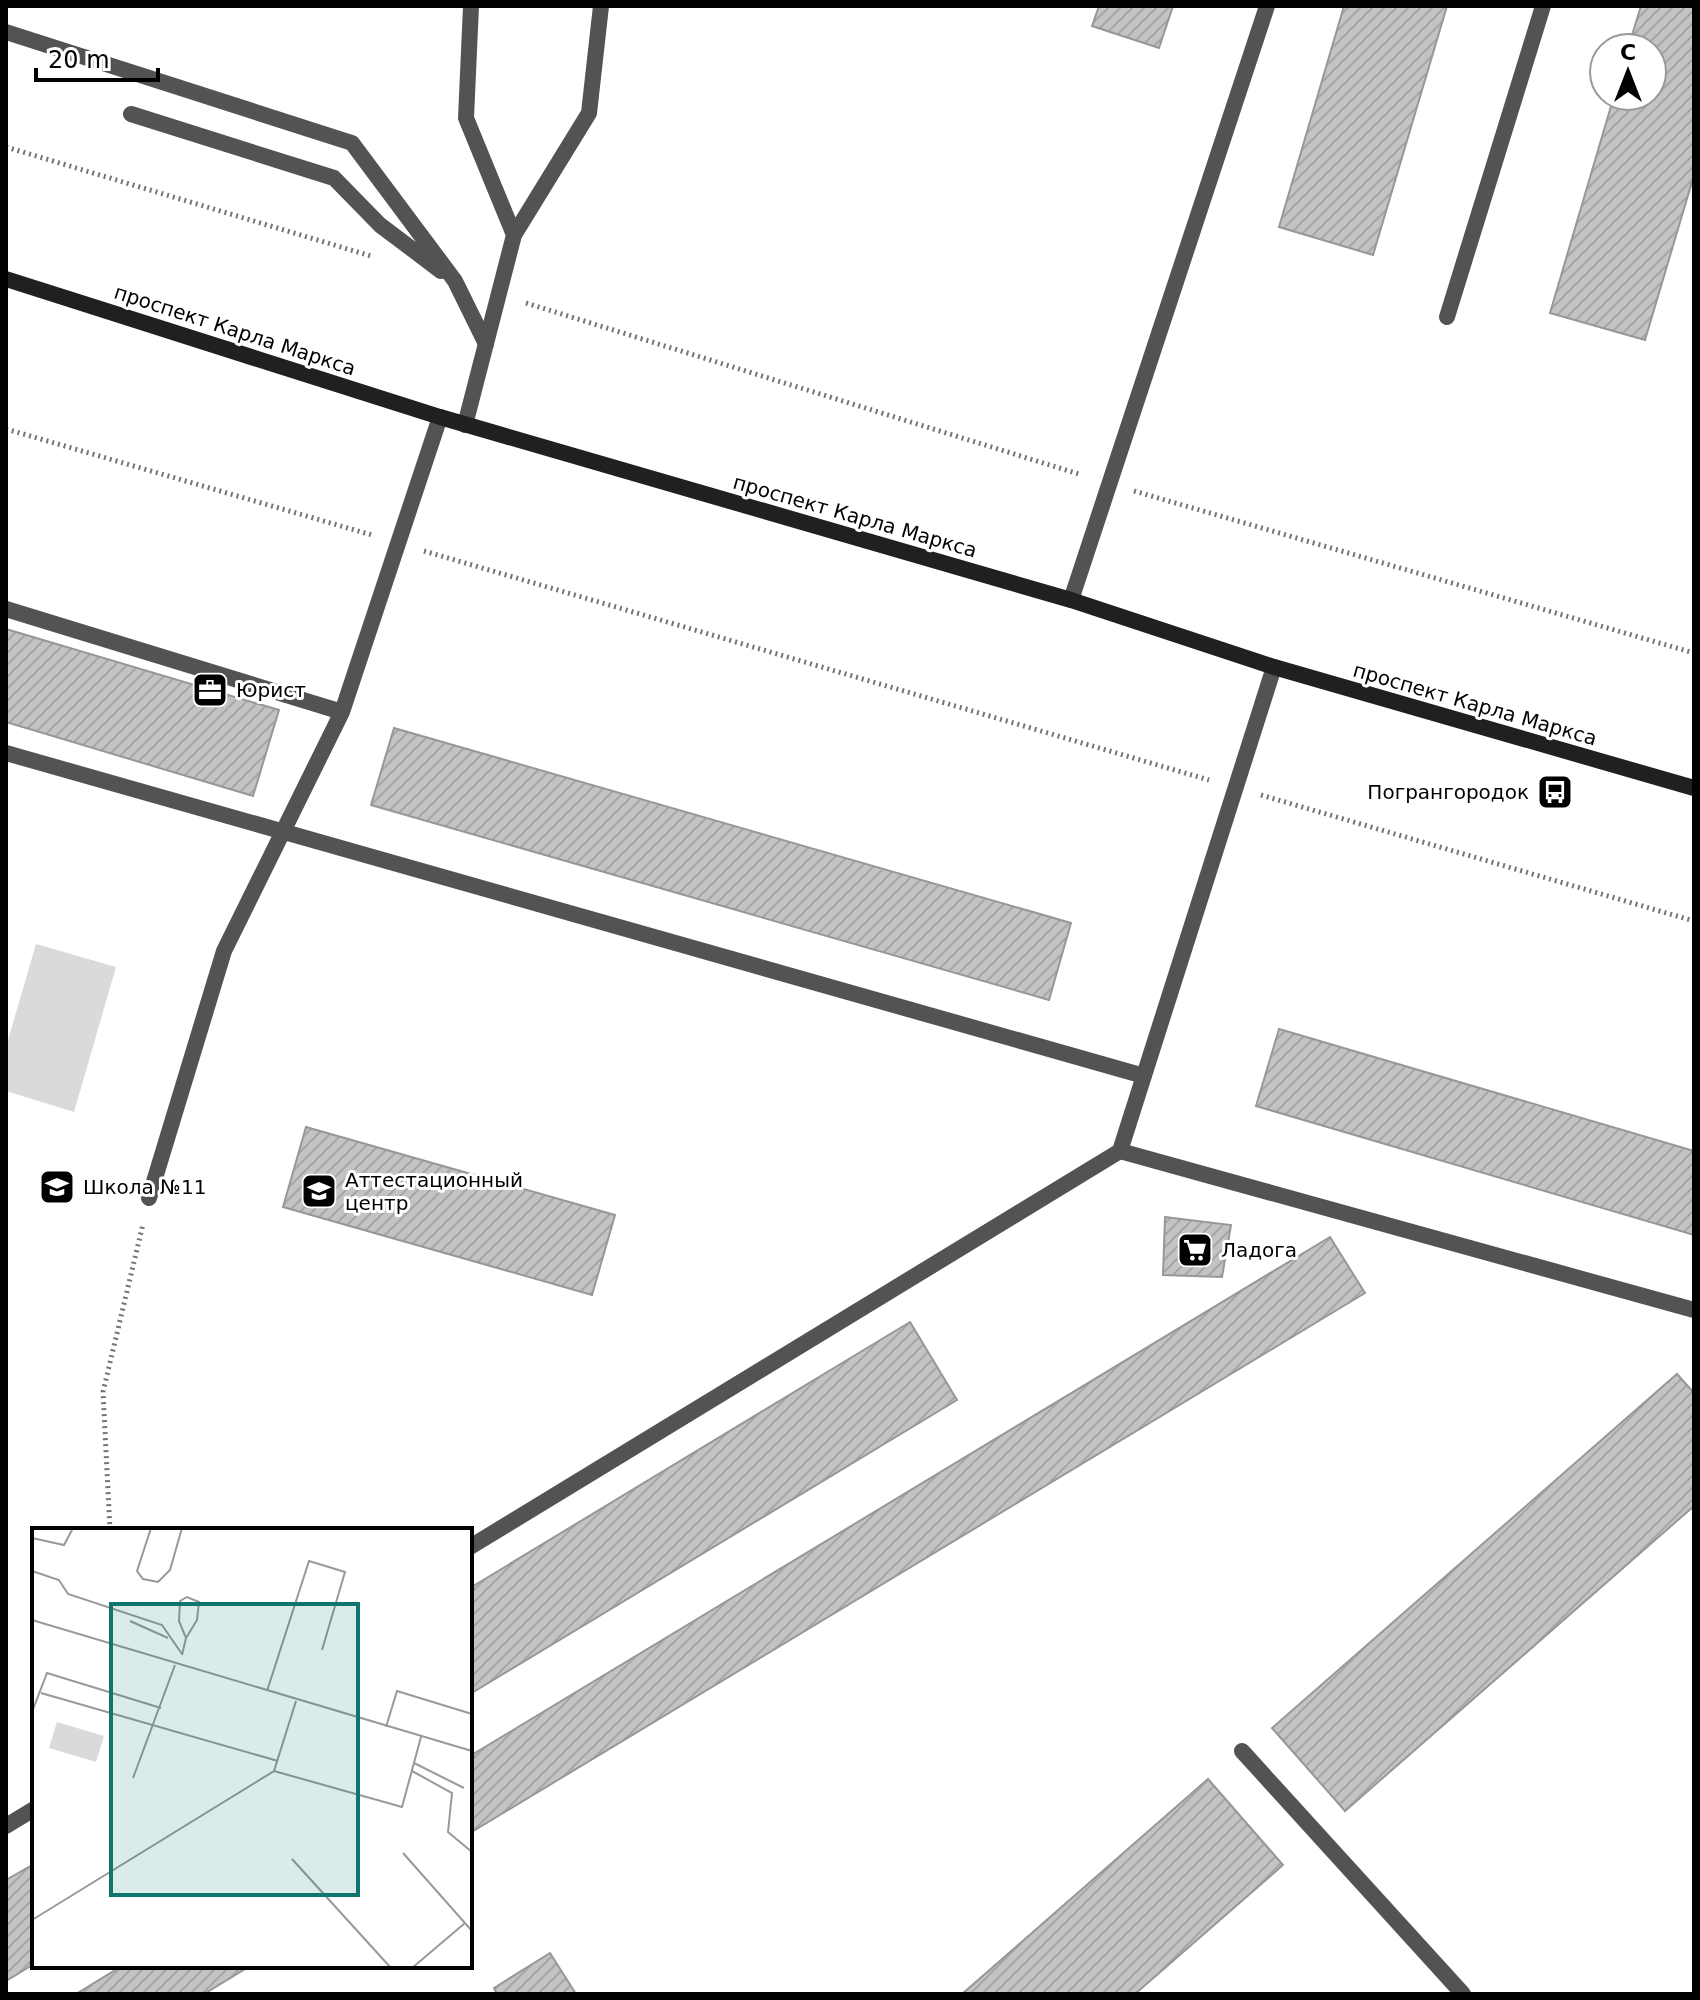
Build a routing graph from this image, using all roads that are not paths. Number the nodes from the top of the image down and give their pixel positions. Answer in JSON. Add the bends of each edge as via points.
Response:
{"nodes":[{"id":1,"x":471,"y":6,"type":"edge"},
{"id":2,"x":601,"y":6,"type":"edge"},
{"id":3,"x":1267,"y":6,"type":"edge"},
{"id":4,"x":1543,"y":6,"type":"edge"},
{"id":5,"x":6,"y":32,"type":"edge"},
{"id":6,"x":131,"y":114,"type":"dead end"},
{"id":7,"x":514,"y":235,"type":"junction"},
{"id":8,"x":6,"y":279,"type":"edge"},
{"id":9,"x":455,"y":281,"type":"junction"},
{"id":10,"x":1447,"y":317,"type":"dead end"},
{"id":11,"x":486,"y":344,"type":"junction"},
{"id":12,"x":440,"y":417,"type":"junction"},
{"id":13,"x":465,"y":425,"type":"junction"},
{"id":14,"x":1071,"y":600,"type":"junction"},
{"id":15,"x":6,"y":609,"type":"edge"},
{"id":16,"x":1274,"y":667,"type":"junction"},
{"id":17,"x":342,"y":712,"type":"junction"},
{"id":18,"x":6,"y":753,"type":"edge"},
{"id":19,"x":1694,"y":788,"type":"edge"},
{"id":20,"x":283,"y":831,"type":"junction"},
{"id":21,"x":1144,"y":1076,"type":"junction"},
{"id":22,"x":1120,"y":1151,"type":"junction"},
{"id":23,"x":149,"y":1198,"type":"road end"},
{"id":24,"x":1694,"y":1310,"type":"edge"},
{"id":25,"x":472,"y":1546,"type":"edge"},
{"id":26,"x":1242,"y":1751,"type":"dead end"},
{"id":27,"x":32,"y":1810,"type":"edge"},
{"id":28,"x":6,"y":1826,"type":"edge"},
{"id":29,"x":1463,"y":1994,"type":"edge"}],
"edges":[{"from":1,"to":7,"type":"street","via":[[466,118]]},
{"from":2,"to":7,"type":"street","via":[[589,113]]},
{"from":3,"to":14,"type":"street"},
{"from":4,"to":10,"type":"street"},
{"from":5,"to":9,"type":"street","via":[[352,143]]},
{"from":6,"to":9,"type":"street","via":[[334,178],[380,225]]},
{"from":7,"to":11,"type":"street"},
{"from":8,"to":12,"type":"main road","name":"проспект Карла Маркса"},
{"from":9,"to":11,"type":"street"},
{"from":11,"to":13,"type":"street"},
{"from":12,"to":13,"type":"main road","name":"проспект Карла Маркса"},
{"from":12,"to":17,"type":"street"},
{"from":13,"to":14,"type":"main road","name":"проспект Карла Маркса"},
{"from":14,"to":16,"type":"main road","name":"проспект Карла Маркса"},
{"from":15,"to":17,"type":"street"},
{"from":16,"to":19,"type":"main road","name":"проспект Карла Маркса"},
{"from":16,"to":21,"type":"street"},
{"from":17,"to":20,"type":"street"},
{"from":18,"to":20,"type":"street"},
{"from":20,"to":21,"type":"street"},
{"from":20,"to":23,"type":"street","via":[[224,951]]},
{"from":21,"to":22,"type":"street"},
{"from":22,"to":24,"type":"street"},
{"from":22,"to":25,"type":"street"},
{"from":26,"to":29,"type":"street"},
{"from":27,"to":28,"type":"street"}]}
